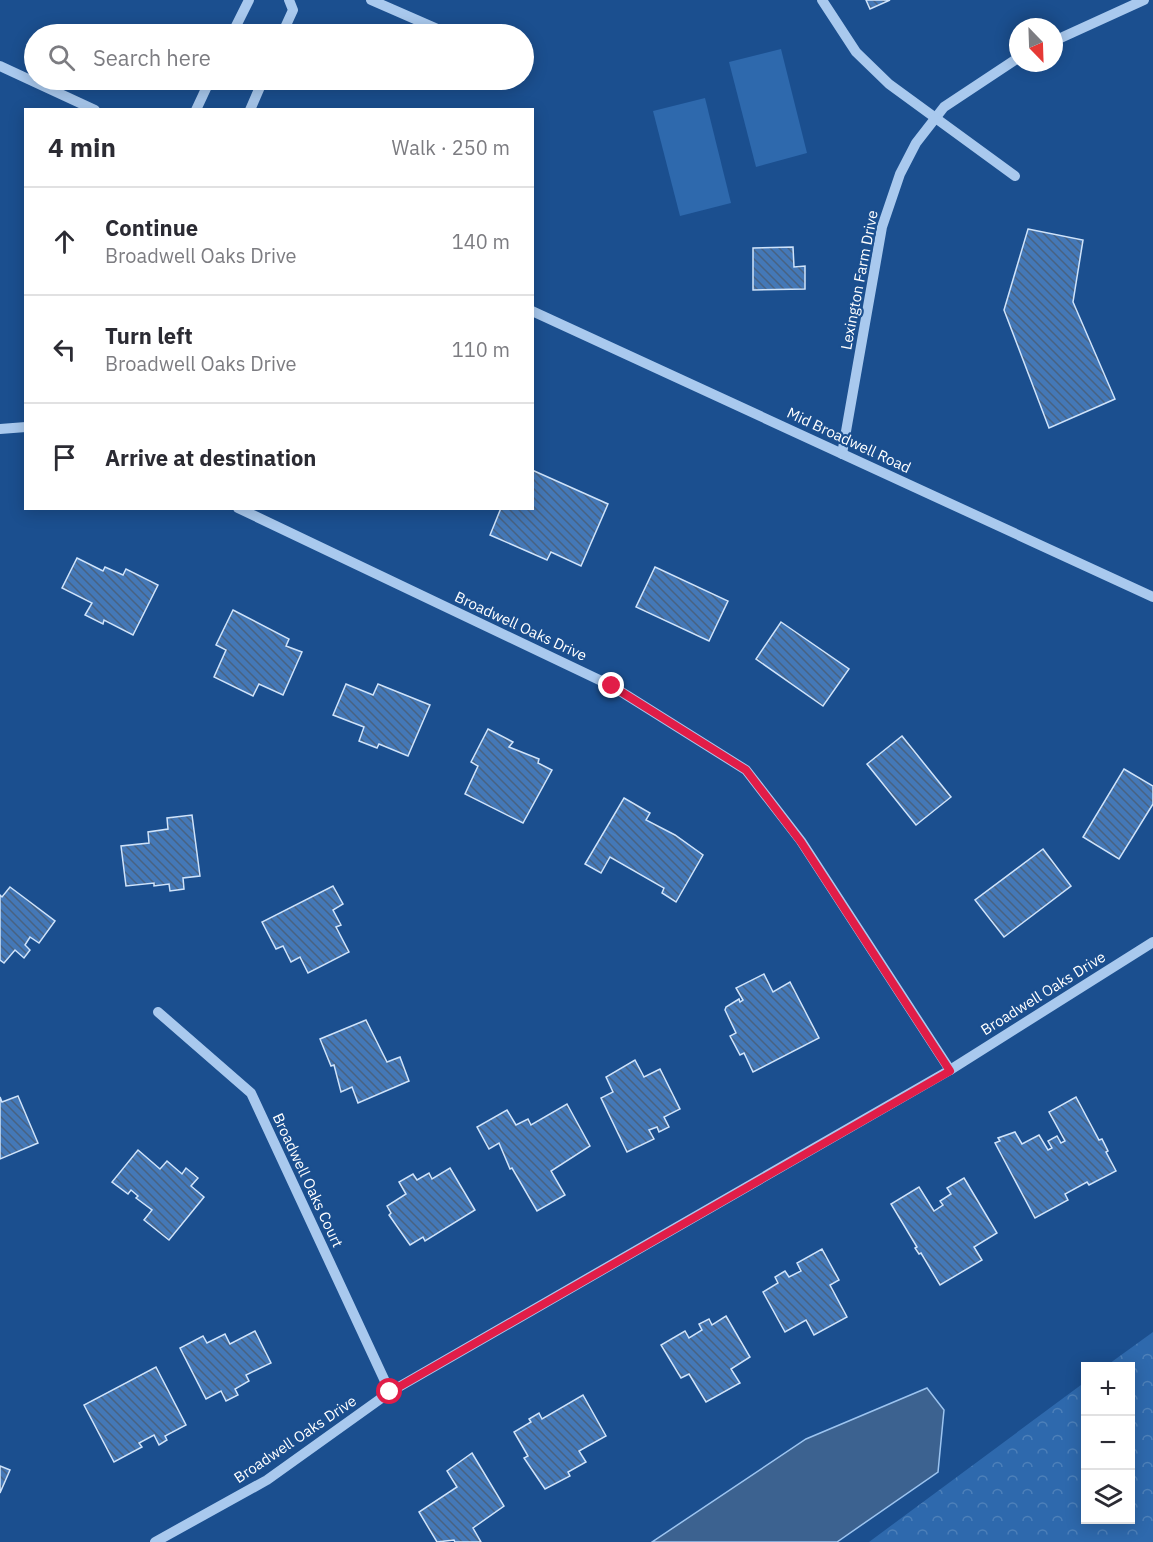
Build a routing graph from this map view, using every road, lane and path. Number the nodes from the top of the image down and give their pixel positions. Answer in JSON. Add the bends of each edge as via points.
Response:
{"nodes":[{"id":1,"x":249,"y":0,"type":"edge"},
{"id":2,"x":289,"y":0,"type":"edge"},
{"id":3,"x":371,"y":0,"type":"edge"},
{"id":4,"x":822,"y":0,"type":"edge"},
{"id":5,"x":1144,"y":0,"type":"edge"},
{"id":6,"x":237,"y":24,"type":"edge"},
{"id":7,"x":287,"y":24,"type":"edge"},
{"id":8,"x":426,"y":24,"type":"edge"},
{"id":9,"x":1063,"y":37,"type":"edge"},
{"id":10,"x":1009,"y":64,"type":"edge"},
{"id":11,"x":0,"y":66,"type":"edge"},
{"id":12,"x":24,"y":77,"type":"edge"},
{"id":13,"x":52,"y":90,"type":"edge"},
{"id":14,"x":205,"y":90,"type":"edge"},
{"id":15,"x":259,"y":90,"type":"edge"},
{"id":16,"x":91,"y":108,"type":"edge"},
{"id":17,"x":197,"y":108,"type":"edge"},
{"id":18,"x":251,"y":108,"type":"edge"},
{"id":19,"x":936,"y":118,"type":"junction"},
{"id":20,"x":1015,"y":176,"type":"dead end"},
{"id":21,"x":534,"y":312,"type":"edge"},
{"id":22,"x":24,"y":427,"type":"edge"},
{"id":23,"x":0,"y":429,"type":"edge"},
{"id":24,"x":842,"y":453,"type":"junction"},
{"id":25,"x":242,"y":510,"type":"edge"},
{"id":26,"x":1153,"y":597,"type":"edge"},
{"id":27,"x":1153,"y":942,"type":"edge"},
{"id":28,"x":158,"y":1012,"type":"dead end"},
{"id":29,"x":950,"y":1071,"type":"junction"},
{"id":30,"x":390,"y":1392,"type":"junction"},
{"id":31,"x":155,"y":1542,"type":"edge"}],
"edges":[{"from":1,"to":6,"type":"street"},
{"from":2,"to":7,"type":"street","via":[[293,10]]},
{"from":3,"to":8,"type":"street"},
{"from":4,"to":19,"type":"street","via":[[856,52],[889,84]]},
{"from":5,"to":9,"type":"street"},
{"from":10,"to":19,"type":"street","name":"Lexington Farm Drive","via":[[944,107]]},
{"from":11,"to":12,"type":"street"},
{"from":13,"to":16,"type":"street"},
{"from":14,"to":17,"type":"street"},
{"from":15,"to":18,"type":"street"},
{"from":19,"to":20,"type":"street"},
{"from":19,"to":24,"type":"street","name":"Lexington Farm Drive","via":[[916,143],[900,174],[882,227]]},
{"from":21,"to":24,"type":"street","name":"Mid Broadwell Road"},
{"from":22,"to":23,"type":"street"},
{"from":24,"to":26,"type":"street","name":"Mid Broadwell Road"},
{"from":25,"to":29,"type":"street","name":"Broadwell Oaks Drive","via":[[612,686],[746,770],[801,842]]},
{"from":27,"to":29,"type":"street","name":"Broadwell Oaks Drive"},
{"from":28,"to":30,"type":"street","name":"Broadwell Oaks Court","via":[[250,1093]]},
{"from":29,"to":30,"type":"street","name":"Broadwell Oaks Drive"},
{"from":30,"to":31,"type":"street","name":"Broadwell Oaks Drive","via":[[267,1480]]}]}
